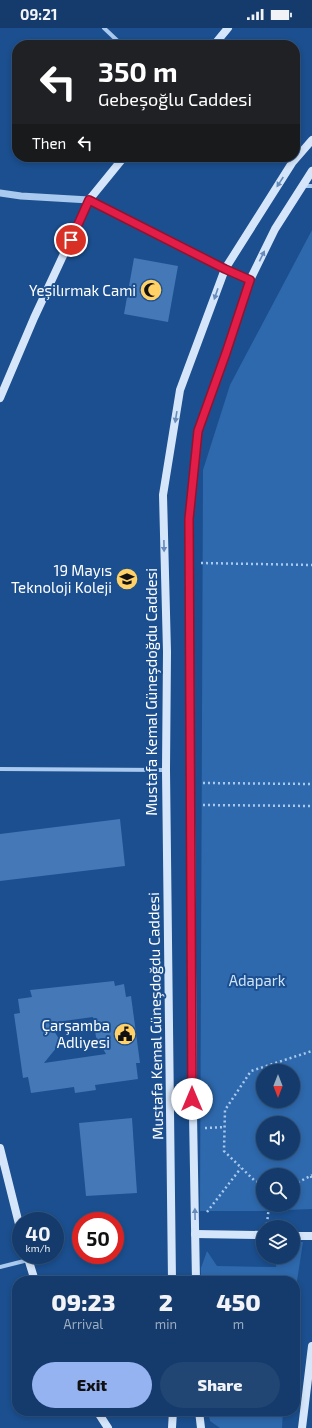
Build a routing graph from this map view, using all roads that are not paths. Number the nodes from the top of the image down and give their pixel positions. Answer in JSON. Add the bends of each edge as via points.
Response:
{"nodes":[{"id":1,"x":104,"y":28,"type":"edge"},
{"id":2,"x":228,"y":28,"type":"edge"},
{"id":3,"x":117,"y":40,"type":"edge"},
{"id":4,"x":218,"y":40,"type":"edge"},
{"id":5,"x":312,"y":140,"type":"edge"},
{"id":6,"x":300,"y":154,"type":"edge"},
{"id":7,"x":120,"y":162,"type":"edge"},
{"id":8,"x":293,"y":162,"type":"edge"},
{"id":9,"x":312,"y":171,"type":"edge"},
{"id":10,"x":302,"y":186,"type":"junction"},
{"id":11,"x":312,"y":186,"type":"edge"},
{"id":12,"x":0,"y":193,"type":"edge"},
{"id":13,"x":89,"y":200,"type":"junction"},
{"id":14,"x":225,"y":269,"type":"junction"},
{"id":15,"x":250,"y":280,"type":"junction"},
{"id":16,"x":0,"y":398,"type":"edge"},
{"id":17,"x":0,"y":769,"type":"edge"},
{"id":18,"x":166,"y":770,"type":"junction"},
{"id":19,"x":0,"y":1148,"type":"edge"},
{"id":20,"x":16,"y":1212,"type":"edge"},
{"id":21,"x":195,"y":1231,"type":"junction"},
{"id":22,"x":256,"y":1235,"type":"edge"},
{"id":23,"x":300,"y":1236,"type":"edge"},
{"id":24,"x":312,"y":1236,"type":"edge"},
{"id":25,"x":12,"y":1263,"type":"edge"},
{"id":26,"x":29,"y":1264,"type":"edge"},
{"id":27,"x":0,"y":1267,"type":"edge"},
{"id":28,"x":33,"y":1276,"type":"edge"},
{"id":29,"x":172,"y":1276,"type":"edge"},
{"id":30,"x":196,"y":1276,"type":"edge"},
{"id":31,"x":312,"y":1346,"type":"edge"},
{"id":32,"x":100,"y":1416,"type":"edge"},
{"id":33,"x":173,"y":1416,"type":"edge"},
{"id":34,"x":200,"y":1416,"type":"edge"},
{"id":35,"x":108,"y":1428,"type":"edge"},
{"id":36,"x":172,"y":1428,"type":"edge"},
{"id":37,"x":201,"y":1428,"type":"edge"},
{"id":38,"x":302,"y":1428,"type":"edge"}],
"edges":[{"from":1,"to":3,"type":"street"},
{"from":2,"to":4,"type":"main road"},
{"from":5,"to":6,"type":"main road","name":"Mustafa Kemal Güneşdoğdu Caddesi","one_way":true},
{"from":7,"to":13,"type":"main road"},
{"from":8,"to":14,"type":"main road","name":"Mustafa Kemal Güneşdoğdu Caddesi","one_way":true},
{"from":9,"to":10,"type":"main road"},
{"from":10,"to":11,"type":"street"},
{"from":15,"to":10,"type":"main road","one_way":true,"via":[[275,229]]},
{"from":12,"to":13,"type":"street"},
{"from":13,"to":14,"type":"street"},
{"from":13,"to":16,"type":"main road"},
{"from":14,"to":15,"type":"street"},
{"from":14,"to":18,"type":"main road","name":"Mustafa Kemal Güneşdoğdu Caddesi","one_way":true,"via":[[180,390],[163,495],[167,652]]},
{"from":21,"to":15,"type":"main road","one_way":true,"via":[[189,519],[198,431]]},
{"from":17,"to":18,"type":"street"},
{"from":18,"to":29,"type":"main road","name":"Mustafa Kemal Güneşdoğdu Caddesi"},
{"from":19,"to":20,"type":"main road"},
{"from":21,"to":22,"type":"main road"},
{"from":21,"to":30,"type":"main road"},
{"from":23,"to":24,"type":"main road"},
{"from":25,"to":27,"type":"street"},
{"from":26,"to":28,"type":"main road"},
{"from":31,"to":38,"type":"main road"},
{"from":32,"to":35,"type":"main road"},
{"from":33,"to":36,"type":"main road"},
{"from":34,"to":37,"type":"main road"}]}
